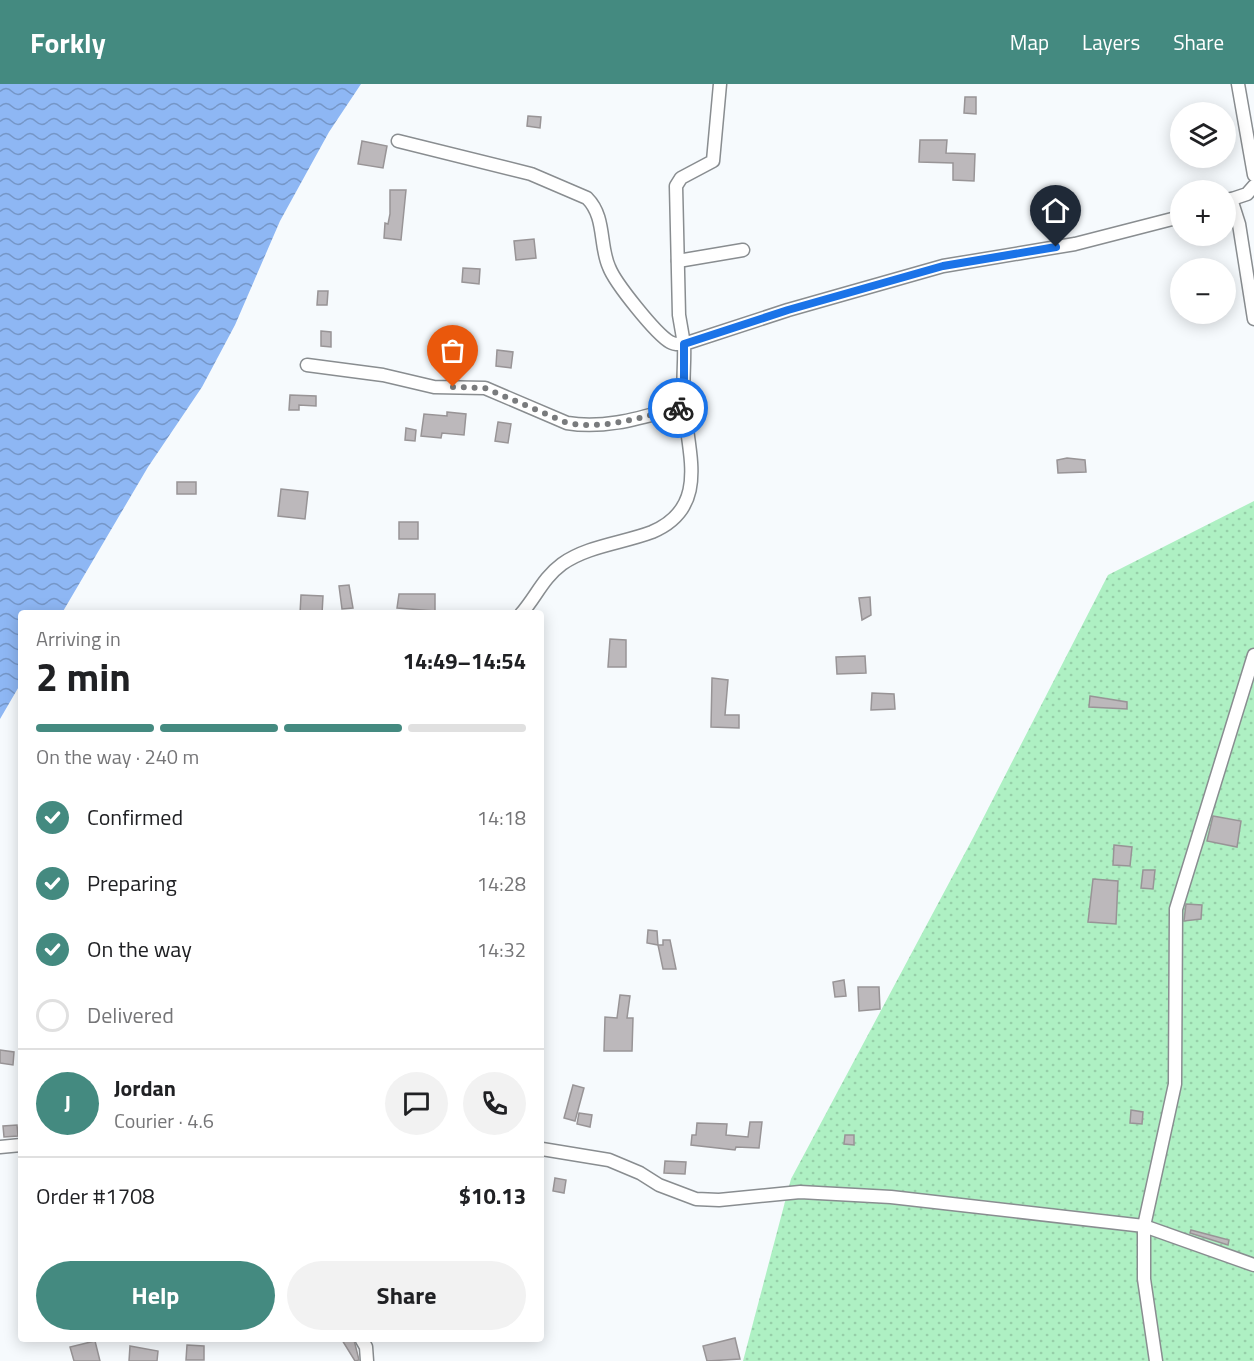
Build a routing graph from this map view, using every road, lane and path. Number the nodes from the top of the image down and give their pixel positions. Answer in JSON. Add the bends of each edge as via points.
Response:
{"nodes":[{"id":1,"x":720,"y":84,"type":"edge"},
{"id":2,"x":1238,"y":84,"type":"edge"},
{"id":3,"x":398,"y":141,"type":"dead end"},
{"id":4,"x":1254,"y":174,"type":"edge"},
{"id":5,"x":1254,"y":186,"type":"edge"},
{"id":6,"x":1236,"y":197,"type":"edge"},
{"id":7,"x":1236,"y":217,"type":"edge"},
{"id":8,"x":1170,"y":220,"type":"edge"},
{"id":9,"x":743,"y":250,"type":"dead end"},
{"id":10,"x":678,"y":261,"type":"junction"},
{"id":11,"x":1254,"y":319,"type":"edge"},
{"id":12,"x":684,"y":344,"type":"junction"},
{"id":13,"x":308,"y":365,"type":"dead end"},
{"id":14,"x":684,"y":406,"type":"junction"},
{"id":15,"x":525,"y":610,"type":"edge"},
{"id":16,"x":1254,"y":655,"type":"edge"},
{"id":17,"x":18,"y":1145,"type":"edge"},
{"id":18,"x":0,"y":1147,"type":"edge"},
{"id":19,"x":544,"y":1149,"type":"edge"},
{"id":20,"x":1144,"y":1226,"type":"junction"},
{"id":21,"x":1254,"y":1265,"type":"edge"},
{"id":22,"x":363,"y":1342,"type":"edge"},
{"id":23,"x":367,"y":1361,"type":"edge"},
{"id":24,"x":1156,"y":1361,"type":"edge"}],
"edges":[{"from":1,"to":10,"type":"street","via":[[713,161],[681,178],[676,186]]},
{"from":2,"to":4,"type":"street"},
{"from":3,"to":12,"type":"street","via":[[531,174],[587,198],[600,222],[608,267],[626,294],[668,341]]},
{"from":5,"to":6,"type":"street"},
{"from":7,"to":11,"type":"street"},
{"from":8,"to":12,"type":"street","via":[[1075,244],[943,266]]},
{"from":9,"to":10,"type":"street"},
{"from":10,"to":12,"type":"street"},
{"from":12,"to":14,"type":"street"},
{"from":13,"to":14,"type":"street","via":[[434,387],[485,388],[582,426],[617,423]]},
{"from":14,"to":15,"type":"street","via":[[692,459],[688,500],[681,513],[654,531],[563,563],[545,578]]},
{"from":16,"to":20,"type":"street","via":[[1176,909],[1175,1084]]},
{"from":17,"to":18,"type":"street"},
{"from":19,"to":20,"type":"street","via":[[609,1160],[696,1199],[800,1192],[891,1197]]},
{"from":20,"to":21,"type":"street"},
{"from":20,"to":24,"type":"street","via":[[1144,1279]]},
{"from":22,"to":23,"type":"street"}]}
